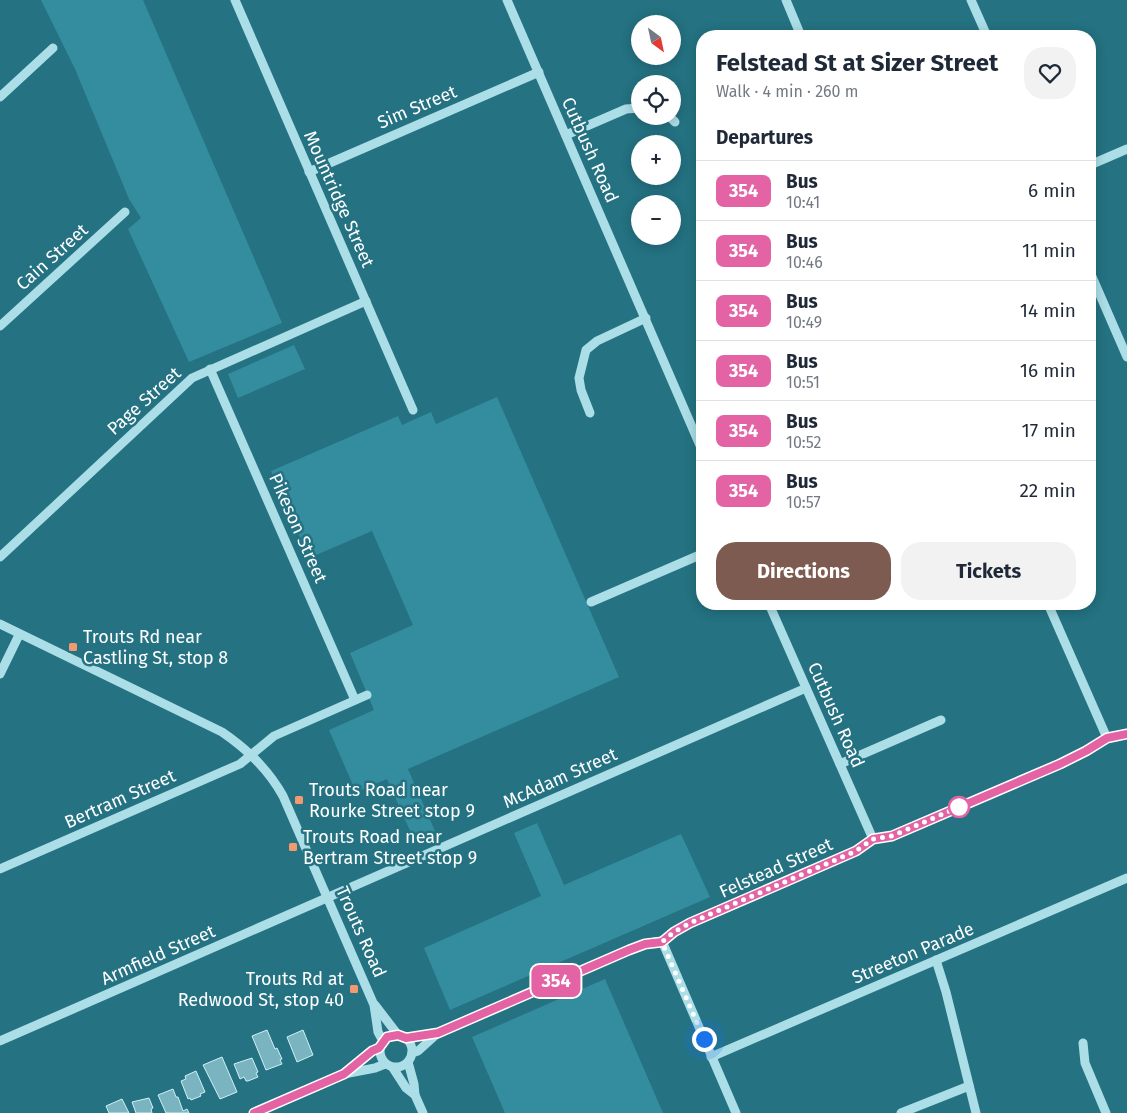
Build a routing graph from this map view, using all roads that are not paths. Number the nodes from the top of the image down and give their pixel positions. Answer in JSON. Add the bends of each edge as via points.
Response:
{"nodes":[{"id":1,"x":235,"y":0,"type":"edge"},
{"id":2,"x":507,"y":0,"type":"edge"},
{"id":3,"x":786,"y":0,"type":"edge"},
{"id":4,"x":971,"y":0,"type":"edge"},
{"id":5,"x":799,"y":30,"type":"edge"},
{"id":6,"x":984,"y":30,"type":"edge"},
{"id":7,"x":53,"y":48,"type":"dead end"},
{"id":8,"x":539,"y":72,"type":"junction"},
{"id":9,"x":0,"y":97,"type":"edge"},
{"id":10,"x":631,"y":109,"type":"edge"},
{"id":11,"x":566,"y":135,"type":"junction"},
{"id":12,"x":1127,"y":148,"type":"edge"},
{"id":13,"x":1096,"y":162,"type":"edge"},
{"id":14,"x":309,"y":172,"type":"junction"},
{"id":15,"x":125,"y":212,"type":"dead end"},
{"id":16,"x":1096,"y":286,"type":"edge"},
{"id":17,"x":366,"y":301,"type":"junction"},
{"id":18,"x":646,"y":318,"type":"junction"},
{"id":19,"x":0,"y":326,"type":"edge"},
{"id":20,"x":1127,"y":357,"type":"edge"},
{"id":21,"x":210,"y":369,"type":"junction"},
{"id":22,"x":413,"y":410,"type":"dead end"},
{"id":23,"x":590,"y":414,"type":"dead end"},
{"id":24,"x":696,"y":436,"type":"edge"},
{"id":25,"x":0,"y":557,"type":"edge"},
{"id":26,"x":696,"y":557,"type":"edge"},
{"id":27,"x":591,"y":602,"type":"dead end"},
{"id":28,"x":772,"y":610,"type":"edge"},
{"id":29,"x":1051,"y":610,"type":"edge"},
{"id":30,"x":0,"y":624,"type":"edge"},
{"id":31,"x":19,"y":635,"type":"junction"},
{"id":32,"x":0,"y":674,"type":"edge"},
{"id":33,"x":806,"y":688,"type":"junction"},
{"id":34,"x":367,"y":695,"type":"dead end"},
{"id":35,"x":355,"y":700,"type":"junction"},
{"id":36,"x":941,"y":720,"type":"dead end"},
{"id":37,"x":1127,"y":734,"type":"edge"},
{"id":38,"x":1107,"y":738,"type":"junction"},
{"id":39,"x":252,"y":755,"type":"junction"},
{"id":40,"x":840,"y":764,"type":"junction"},
{"id":41,"x":873,"y":839,"type":"junction"},
{"id":42,"x":0,"y":869,"type":"edge"},
{"id":43,"x":1127,"y":878,"type":"edge"},
{"id":44,"x":328,"y":897,"type":"junction"},
{"id":45,"x":662,"y":942,"type":"junction"},
{"id":46,"x":936,"y":960,"type":"junction"},
{"id":47,"x":374,"y":1004,"type":"junction"},
{"id":48,"x":438,"y":1033,"type":"junction"},
{"id":49,"x":402,"y":1036,"type":"junction"},
{"id":50,"x":0,"y":1041,"type":"edge"},
{"id":51,"x":1083,"y":1043,"type":"dead end"},
{"id":52,"x":381,"y":1045,"type":"junction"},
{"id":53,"x":412,"y":1053,"type":"junction"},
{"id":54,"x":711,"y":1057,"type":"junction"},
{"id":55,"x":408,"y":1062,"type":"junction"},
{"id":56,"x":389,"y":1066,"type":"junction"},
{"id":57,"x":344,"y":1074,"type":"junction"},
{"id":58,"x":969,"y":1086,"type":"junction"},
{"id":59,"x":415,"y":1095,"type":"junction"},
{"id":60,"x":254,"y":1113,"type":"edge"},
{"id":61,"x":423,"y":1113,"type":"edge"},
{"id":62,"x":736,"y":1113,"type":"edge"},
{"id":63,"x":901,"y":1113,"type":"edge"},
{"id":64,"x":976,"y":1113,"type":"edge"},
{"id":65,"x":1106,"y":1113,"type":"edge"}],
"edges":[{"from":1,"to":14,"type":"street","name":"Mountridge Street"},
{"from":2,"to":8,"type":"street","name":"Cutbush Road"},
{"from":3,"to":5,"type":"street"},
{"from":4,"to":6,"type":"street"},
{"from":7,"to":9,"type":"street"},
{"from":8,"to":11,"type":"street","name":"Cutbush Road"},
{"from":8,"to":14,"type":"street","name":"Sim Street"},
{"from":10,"to":11,"type":"street"},
{"from":11,"to":18,"type":"street","name":"Cutbush Road"},
{"from":12,"to":13,"type":"street"},
{"from":14,"to":17,"type":"street","name":"Mountridge Street"},
{"from":15,"to":19,"type":"street","name":"Cain Street"},
{"from":16,"to":20,"type":"street"},
{"from":17,"to":21,"type":"street","name":"Page Street"},
{"from":17,"to":22,"type":"street","name":"Mountridge Street"},
{"from":18,"to":23,"type":"street","via":[[597,341],[586,350],[579,378]]},
{"from":18,"to":24,"type":"street","name":"Cutbush Road"},
{"from":21,"to":25,"type":"street","name":"Page Street","via":[[185,383]]},
{"from":21,"to":35,"type":"street","name":"Pikeson Street"},
{"from":26,"to":27,"type":"street"},
{"from":28,"to":33,"type":"street","name":"Cutbush Road"},
{"from":29,"to":38,"type":"street"},
{"from":30,"to":31,"type":"street","name":"Trouts Road"},
{"from":31,"to":32,"type":"street"},
{"from":31,"to":39,"type":"street","name":"Trouts Road","via":[[222,732]]},
{"from":33,"to":40,"type":"street","name":"Cutbush Road"},
{"from":33,"to":44,"type":"street","name":"McAdam Street"},
{"from":34,"to":35,"type":"street","name":"Bertram Street"},
{"from":35,"to":39,"type":"street","name":"Bertram Street","via":[[274,736]]},
{"from":36,"to":40,"type":"street"},
{"from":37,"to":38,"type":"street","name":"Felstead Street"},
{"from":38,"to":41,"type":"street","name":"Felstead Street","via":[[1068,760],[892,836]]},
{"from":39,"to":42,"type":"street","name":"Bertram Street","via":[[240,764]]},
{"from":39,"to":44,"type":"street","name":"Trouts Road","via":[[271,775],[283,796]]},
{"from":40,"to":41,"type":"street","name":"Cutbush Road"},
{"from":41,"to":45,"type":"street","name":"Felstead Street","via":[[856,851],[690,923]]},
{"from":43,"to":46,"type":"street","name":"Streeton Parade"},
{"from":44,"to":47,"type":"street","name":"Trouts Road"},
{"from":44,"to":50,"type":"street","name":"Armfield Street"},
{"from":45,"to":48,"type":"street","name":"Felstead Street","via":[[629,950]]},
{"from":45,"to":54,"type":"street"},
{"from":46,"to":54,"type":"street","name":"Streeton Parade"},
{"from":46,"to":58,"type":"street"},
{"from":47,"to":49,"type":"street","name":"Trouts Road"},
{"from":47,"to":52,"type":"street","name":"Trouts Road"},
{"from":48,"to":49,"type":"street","name":"Felstead Street"},
{"from":48,"to":53,"type":"street","name":"Felstead Street"},
{"from":49,"to":52,"type":"street","via":[[392,1035]]},
{"from":49,"to":53,"type":"street","via":[[410,1042]]},
{"from":51,"to":65,"type":"street","via":[[1085,1063]]},
{"from":52,"to":56,"type":"street","via":[[380,1057]]},
{"from":52,"to":57,"type":"street"},
{"from":53,"to":55,"type":"street"},
{"from":54,"to":62,"type":"street"},
{"from":55,"to":56,"type":"street","via":[[398,1068]]},
{"from":55,"to":59,"type":"street"},
{"from":56,"to":57,"type":"street"},
{"from":56,"to":59,"type":"street"},
{"from":57,"to":60,"type":"street"},
{"from":58,"to":63,"type":"street"},
{"from":58,"to":64,"type":"street"},
{"from":59,"to":61,"type":"street"}]}
